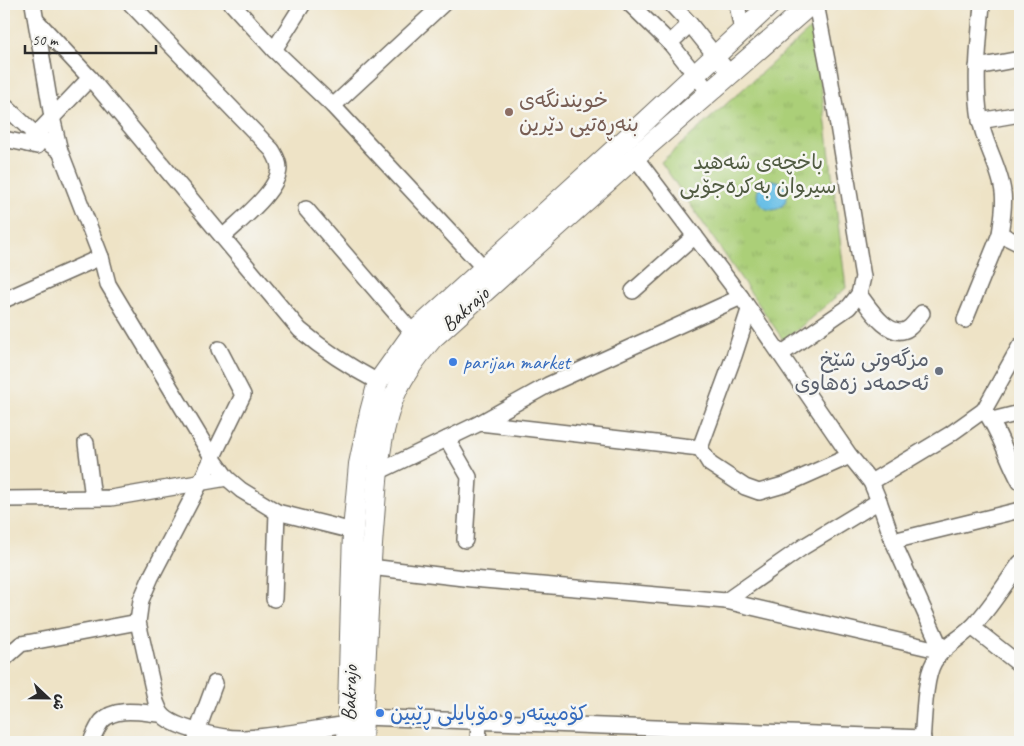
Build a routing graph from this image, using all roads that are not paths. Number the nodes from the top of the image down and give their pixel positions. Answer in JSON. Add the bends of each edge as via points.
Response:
{"nodes":[{"id":1,"x":33,"y":4,"type":"edge"},
{"id":2,"x":131,"y":4,"type":"edge"},
{"id":3,"x":232,"y":4,"type":"edge"},
{"id":4,"x":303,"y":4,"type":"edge"},
{"id":5,"x":443,"y":4,"type":"edge"},
{"id":6,"x":630,"y":4,"type":"edge"},
{"id":7,"x":672,"y":4,"type":"edge"},
{"id":8,"x":736,"y":4,"type":"edge"},
{"id":9,"x":771,"y":4,"type":"edge"},
{"id":10,"x":811,"y":4,"type":"edge"},
{"id":11,"x":816,"y":4,"type":"edge"},
{"id":12,"x":982,"y":4,"type":"edge"},
{"id":13,"x":36,"y":20,"type":"junction"},
{"id":14,"x":690,"y":24,"type":"junction"},
{"id":15,"x":742,"y":30,"type":"junction"},
{"id":16,"x":670,"y":43,"type":"junction"},
{"id":17,"x":274,"y":50,"type":"junction"},
{"id":18,"x":716,"y":56,"type":"junction"},
{"id":19,"x":1020,"y":59,"type":"edge"},
{"id":20,"x":977,"y":67,"type":"junction"},
{"id":21,"x":695,"y":74,"type":"junction"},
{"id":22,"x":730,"y":74,"type":"junction"},
{"id":23,"x":90,"y":78,"type":"junction"},
{"id":24,"x":709,"y":92,"type":"junction"},
{"id":25,"x":4,"y":105,"type":"edge"},
{"id":26,"x":333,"y":106,"type":"junction"},
{"id":27,"x":1020,"y":114,"type":"edge"},
{"id":28,"x":52,"y":117,"type":"junction"},
{"id":29,"x":980,"y":121,"type":"junction"},
{"id":30,"x":4,"y":139,"type":"edge"},
{"id":31,"x":31,"y":139,"type":"junction"},
{"id":32,"x":60,"y":151,"type":"junction"},
{"id":33,"x":634,"y":157,"type":"junction"},
{"id":34,"x":306,"y":210,"type":"dead end"},
{"id":35,"x":1000,"y":234,"type":"junction"},
{"id":36,"x":695,"y":236,"type":"junction"},
{"id":37,"x":222,"y":237,"type":"junction"},
{"id":38,"x":1020,"y":244,"type":"edge"},
{"id":39,"x":101,"y":257,"type":"junction"},
{"id":40,"x":484,"y":268,"type":"junction"},
{"id":41,"x":633,"y":291,"type":"dead end"},
{"id":42,"x":859,"y":294,"type":"junction"},
{"id":43,"x":4,"y":300,"type":"edge"},
{"id":44,"x":745,"y":304,"type":"junction"},
{"id":45,"x":922,"y":313,"type":"dead end"},
{"id":46,"x":965,"y":320,"type":"dead end"},
{"id":47,"x":413,"y":333,"type":"junction"},
{"id":48,"x":1020,"y":346,"type":"edge"},
{"id":49,"x":218,"y":349,"type":"dead end"},
{"id":50,"x":781,"y":354,"type":"junction"},
{"id":51,"x":378,"y":382,"type":"junction"},
{"id":52,"x":1020,"y":413,"type":"edge"},
{"id":53,"x":988,"y":415,"type":"junction"},
{"id":54,"x":480,"y":422,"type":"junction"},
{"id":55,"x":447,"y":439,"type":"junction"},
{"id":56,"x":86,"y":443,"type":"dead end"},
{"id":57,"x":700,"y":448,"type":"junction"},
{"id":58,"x":850,"y":456,"type":"junction"},
{"id":59,"x":212,"y":457,"type":"junction"},
{"id":60,"x":378,"y":472,"type":"junction"},
{"id":61,"x":227,"y":478,"type":"junction"},
{"id":62,"x":871,"y":482,"type":"junction"},
{"id":63,"x":1020,"y":482,"type":"edge"},
{"id":64,"x":200,"y":484,"type":"junction"},
{"id":65,"x":93,"y":498,"type":"junction"},
{"id":66,"x":4,"y":499,"type":"edge"},
{"id":67,"x":880,"y":501,"type":"junction"},
{"id":68,"x":1020,"y":510,"type":"edge"},
{"id":69,"x":277,"y":512,"type":"junction"},
{"id":70,"x":353,"y":531,"type":"junction"},
{"id":71,"x":465,"y":540,"type":"dead end"},
{"id":72,"x":894,"y":541,"type":"junction"},
{"id":73,"x":1020,"y":564,"type":"edge"},
{"id":74,"x":370,"y":567,"type":"junction"},
{"id":75,"x":274,"y":599,"type":"dead end"},
{"id":76,"x":726,"y":601,"type":"junction"},
{"id":77,"x":138,"y":622,"type":"junction"},
{"id":78,"x":972,"y":627,"type":"junction"},
{"id":79,"x":942,"y":651,"type":"junction"},
{"id":80,"x":4,"y":659,"type":"edge"},
{"id":81,"x":1020,"y":665,"type":"edge"},
{"id":82,"x":215,"y":683,"type":"dead end"},
{"id":83,"x":161,"y":714,"type":"junction"},
{"id":84,"x":479,"y":721,"type":"junction"},
{"id":85,"x":353,"y":728,"type":"edge"},
{"id":86,"x":196,"y":737,"type":"edge"},
{"id":87,"x":922,"y":740,"type":"edge"},
{"id":88,"x":91,"y":742,"type":"edge"},
{"id":89,"x":362,"y":742,"type":"edge"},
{"id":90,"x":478,"y":742,"type":"edge"}],
"edges":[{"from":1,"to":13,"type":"street"},
{"from":2,"to":37,"type":"street","via":[[272,150],[276,158],[279,168],[271,190]]},
{"from":3,"to":17,"type":"street"},
{"from":4,"to":17,"type":"street"},
{"from":5,"to":26,"type":"street"},
{"from":6,"to":16,"type":"street"},
{"from":7,"to":14,"type":"street"},
{"from":8,"to":15,"type":"street"},
{"from":9,"to":15,"type":"street","name":"Bakrajo"},
{"from":10,"to":22,"type":"street","name":"Bakrajo"},
{"from":11,"to":42,"type":"street","via":[[863,277]]},
{"from":12,"to":20,"type":"street"},
{"from":13,"to":23,"type":"street"},
{"from":13,"to":28,"type":"street"},
{"from":14,"to":16,"type":"street"},
{"from":14,"to":18,"type":"street"},
{"from":15,"to":18,"type":"street","name":"Bakrajo"},
{"from":16,"to":21,"type":"street"},
{"from":17,"to":26,"type":"street"},
{"from":18,"to":21,"type":"street","name":"Bakrajo"},
{"from":18,"to":22,"type":"street"},
{"from":19,"to":20,"type":"street"},
{"from":20,"to":29,"type":"street"},
{"from":21,"to":24,"type":"street"},
{"from":21,"to":40,"type":"street","name":"Bakrajo"},
{"from":22,"to":24,"type":"street","name":"Bakrajo"},
{"from":23,"to":28,"type":"street"},
{"from":23,"to":37,"type":"street"},
{"from":24,"to":33,"type":"street","name":"Bakrajo"},
{"from":25,"to":31,"type":"street"},
{"from":26,"to":40,"type":"street"},
{"from":27,"to":29,"type":"street"},
{"from":28,"to":31,"type":"street"},
{"from":28,"to":32,"type":"street"},
{"from":29,"to":35,"type":"street","via":[[1003,191]]},
{"from":30,"to":31,"type":"street"},
{"from":31,"to":32,"type":"street"},
{"from":32,"to":39,"type":"street"},
{"from":33,"to":36,"type":"street"},
{"from":33,"to":60,"type":"street","name":"Bakrajo","via":[[433,338],[415,360],[391,404]]},
{"from":34,"to":47,"type":"street"},
{"from":35,"to":38,"type":"street"},
{"from":35,"to":46,"type":"street"},
{"from":36,"to":41,"type":"street"},
{"from":36,"to":44,"type":"street"},
{"from":37,"to":51,"type":"street","via":[[300,330],[322,349]]},
{"from":39,"to":43,"type":"street"},
{"from":39,"to":59,"type":"street","via":[[108,284]]},
{"from":40,"to":47,"type":"street","name":"Bakrajo"},
{"from":42,"to":45,"type":"street","via":[[877,319],[897,331],[908,329]]},
{"from":42,"to":50,"type":"street","via":[[849,307]]},
{"from":44,"to":50,"type":"street"},
{"from":44,"to":54,"type":"street","via":[[548,385]]},
{"from":44,"to":57,"type":"street","via":[[734,356]]},
{"from":47,"to":51,"type":"street","name":"Bakrajo"},
{"from":48,"to":53,"type":"street"},
{"from":49,"to":59,"type":"street","via":[[243,396]]},
{"from":50,"to":58,"type":"street"},
{"from":51,"to":70,"type":"street","name":"Bakrajo","via":[[359,464]]},
{"from":52,"to":53,"type":"street"},
{"from":53,"to":62,"type":"street"},
{"from":53,"to":63,"type":"street"},
{"from":54,"to":55,"type":"street"},
{"from":54,"to":57,"type":"street"},
{"from":55,"to":60,"type":"street"},
{"from":55,"to":71,"type":"street","via":[[469,477]]},
{"from":56,"to":65,"type":"street"},
{"from":57,"to":58,"type":"street","via":[[710,464],[745,487],[759,492],[787,484]]},
{"from":58,"to":62,"type":"street"},
{"from":59,"to":61,"type":"street"},
{"from":59,"to":64,"type":"street"},
{"from":60,"to":74,"type":"street","name":"Bakrajo"},
{"from":61,"to":64,"type":"street"},
{"from":61,"to":69,"type":"street"},
{"from":62,"to":67,"type":"street"},
{"from":64,"to":65,"type":"street"},
{"from":64,"to":77,"type":"street","via":[[145,587]]},
{"from":65,"to":66,"type":"street"},
{"from":67,"to":72,"type":"street"},
{"from":67,"to":76,"type":"street","via":[[803,547]]},
{"from":68,"to":72,"type":"street"},
{"from":69,"to":70,"type":"street"},
{"from":69,"to":75,"type":"street"},
{"from":70,"to":85,"type":"street","name":"Bakrajo"},
{"from":72,"to":79,"type":"street"},
{"from":73,"to":78,"type":"street"},
{"from":74,"to":76,"type":"street"},
{"from":74,"to":85,"type":"street","name":"Bakrajo"},
{"from":76,"to":79,"type":"street"},
{"from":77,"to":80,"type":"street","via":[[21,644]]},
{"from":77,"to":83,"type":"street"},
{"from":78,"to":79,"type":"street"},
{"from":78,"to":81,"type":"street"},
{"from":79,"to":87,"type":"street","via":[[929,674]]},
{"from":82,"to":86,"type":"street"},
{"from":83,"to":86,"type":"street"},
{"from":83,"to":88,"type":"street","via":[[122,712],[110,715],[100,724]]},
{"from":84,"to":85,"type":"street"},
{"from":84,"to":87,"type":"street"},
{"from":84,"to":90,"type":"street"},
{"from":85,"to":86,"type":"street","via":[[242,738]]},
{"from":85,"to":89,"type":"street","name":"Bakrajo"}]}
